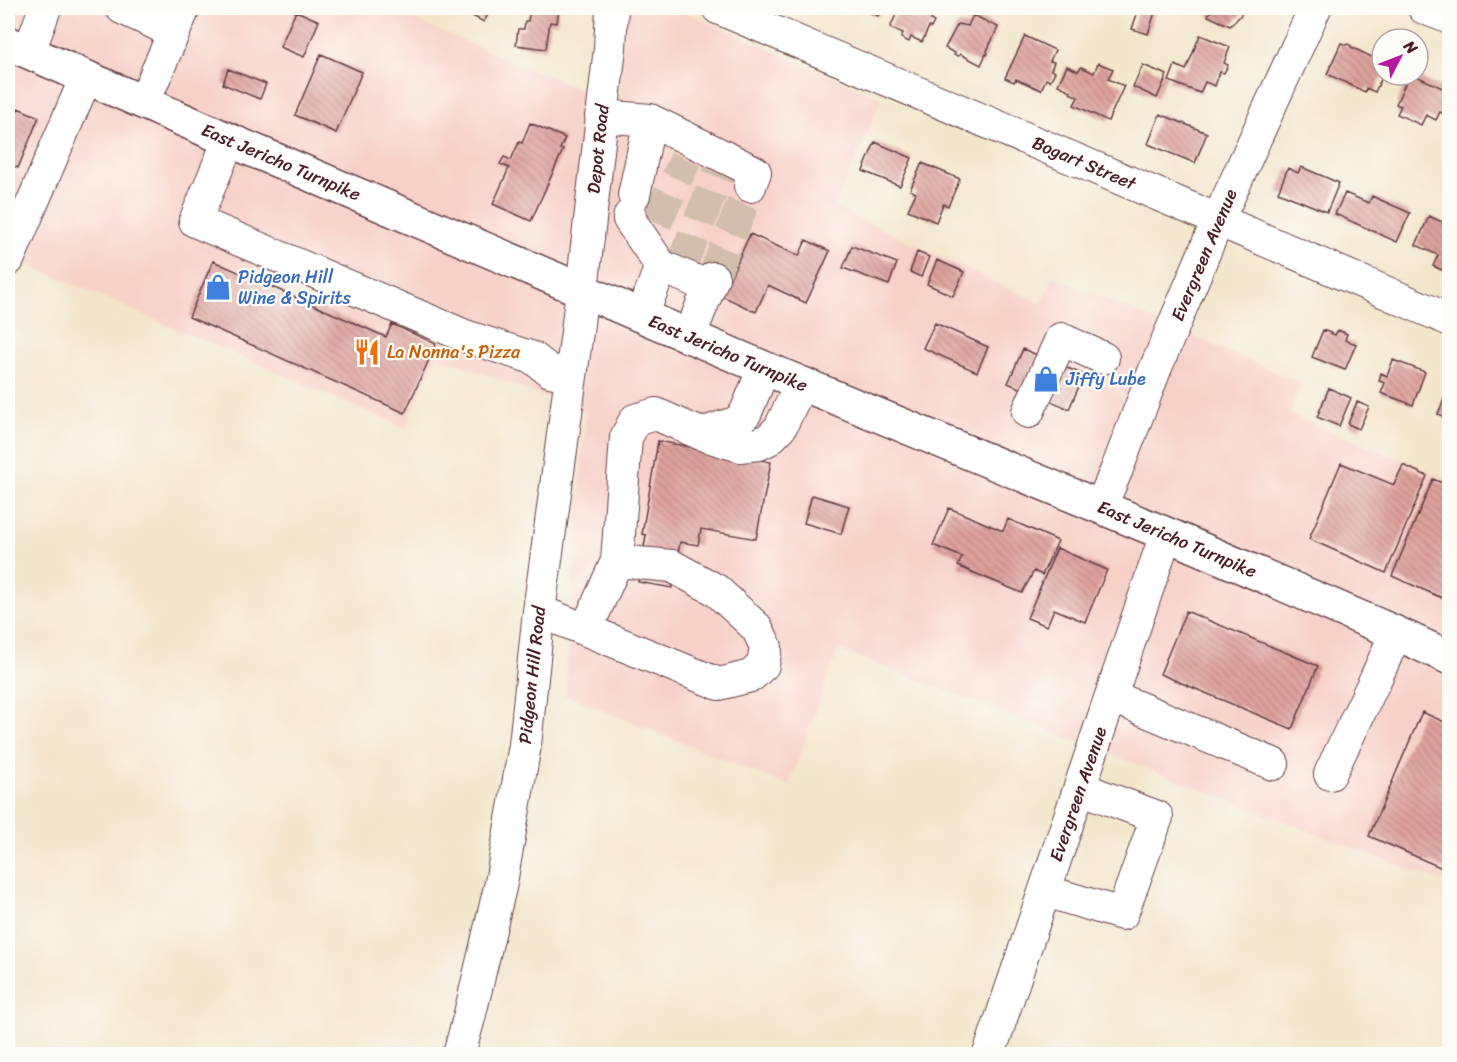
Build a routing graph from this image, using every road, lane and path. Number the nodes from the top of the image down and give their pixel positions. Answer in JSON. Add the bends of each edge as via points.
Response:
{"nodes":[{"id":1,"x":45,"y":8,"type":"edge"},
{"id":2,"x":122,"y":8,"type":"edge"},
{"id":3,"x":612,"y":8,"type":"edge"},
{"id":4,"x":717,"y":8,"type":"edge"},
{"id":5,"x":1315,"y":8,"type":"edge"},
{"id":6,"x":1424,"y":8,"type":"edge"},
{"id":7,"x":1449,"y":18,"type":"edge"},
{"id":8,"x":179,"y":20,"type":"edge"},
{"id":9,"x":18,"y":48,"type":"edge"},
{"id":10,"x":86,"y":77,"type":"junction"},
{"id":11,"x":144,"y":102,"type":"junction"},
{"id":12,"x":601,"y":116,"type":"junction"},
{"id":13,"x":650,"y":120,"type":"junction"},
{"id":14,"x":229,"y":140,"type":"junction"},
{"id":15,"x":750,"y":186,"type":"dead end"},
{"id":16,"x":1218,"y":220,"type":"junction"},
{"id":17,"x":655,"y":240,"type":"junction"},
{"id":18,"x":8,"y":260,"type":"edge"},
{"id":19,"x":582,"y":291,"type":"junction"},
{"id":20,"x":642,"y":316,"type":"junction"},
{"id":21,"x":1449,"y":320,"type":"edge"},
{"id":22,"x":689,"y":337,"type":"junction"},
{"id":23,"x":1103,"y":358,"type":"dead end"},
{"id":24,"x":764,"y":368,"type":"junction"},
{"id":25,"x":570,"y":375,"type":"junction"},
{"id":26,"x":801,"y":384,"type":"junction"},
{"id":27,"x":1028,"y":412,"type":"dead end"},
{"id":28,"x":701,"y":434,"type":"junction"},
{"id":29,"x":1101,"y":506,"type":"junction"},
{"id":30,"x":1166,"y":534,"type":"junction"},
{"id":31,"x":617,"y":561,"type":"junction"},
{"id":32,"x":538,"y":611,"type":"junction"},
{"id":33,"x":586,"y":630,"type":"junction"},
{"id":34,"x":1396,"y":633,"type":"junction"},
{"id":35,"x":1449,"y":658,"type":"edge"},
{"id":36,"x":1111,"y":696,"type":"junction"},
{"id":37,"x":1273,"y":764,"type":"dead end"},
{"id":38,"x":1330,"y":774,"type":"dead end"},
{"id":39,"x":1080,"y":788,"type":"junction"},
{"id":40,"x":1045,"y":891,"type":"junction"},
{"id":41,"x":459,"y":1054,"type":"edge"},
{"id":42,"x":989,"y":1054,"type":"edge"}],
"edges":[{"from":1,"to":9,"type":"street"},
{"from":2,"to":8,"type":"street"},
{"from":3,"to":12,"type":"street","name":"Depot Road"},
{"from":4,"to":16,"type":"street","name":"Bogart Street"},
{"from":5,"to":16,"type":"street","name":"Evergreen Avenue"},
{"from":6,"to":7,"type":"street"},
{"from":8,"to":11,"type":"street"},
{"from":9,"to":10,"type":"main road","name":"East Jericho Turnpike"},
{"from":10,"to":11,"type":"main road","name":"East Jericho Turnpike"},
{"from":10,"to":18,"type":"street"},
{"from":11,"to":14,"type":"main road","name":"East Jericho Turnpike"},
{"from":12,"to":13,"type":"street"},
{"from":12,"to":19,"type":"street","name":"Depot Road"},
{"from":13,"to":15,"type":"street","via":[[690,150],[722,165],[755,172]]},
{"from":13,"to":17,"type":"street"},
{"from":14,"to":19,"type":"main road","name":"East Jericho Turnpike"},
{"from":14,"to":25,"type":"street","via":[[195,222],[465,336],[533,358],[550,371]]},
{"from":16,"to":21,"type":"street","name":"Bogart Street"},
{"from":16,"to":29,"type":"street","name":"Evergreen Avenue"},
{"from":17,"to":20,"type":"street"},
{"from":17,"to":22,"type":"street","via":[[711,282]]},
{"from":19,"to":20,"type":"main road","name":"East Jericho Turnpike"},
{"from":19,"to":25,"type":"street","name":"Pidgeon Hill Road"},
{"from":20,"to":22,"type":"main road","name":"East Jericho Turnpike"},
{"from":22,"to":24,"type":"main road","name":"East Jericho Turnpike"},
{"from":23,"to":27,"type":"street","via":[[1061,339]]},
{"from":24,"to":26,"type":"main road","name":"East Jericho Turnpike"},
{"from":24,"to":28,"type":"street","via":[[738,422]]},
{"from":25,"to":32,"type":"street","name":"Pidgeon Hill Road"},
{"from":26,"to":28,"type":"street","via":[[780,428],[759,444],[740,446]]},
{"from":26,"to":29,"type":"main road","name":"East Jericho Turnpike"},
{"from":28,"to":31,"type":"street","via":[[656,414],[636,420],[627,438]]},
{"from":29,"to":30,"type":"main road","name":"East Jericho Turnpike"},
{"from":30,"to":34,"type":"main road","name":"East Jericho Turnpike"},
{"from":30,"to":36,"type":"street","name":"Evergreen Avenue"},
{"from":31,"to":33,"type":"street"},
{"from":31,"to":33,"type":"street","via":[[672,566],[716,590],[757,628],[766,647],[763,665],[751,676],[719,684]]},
{"from":32,"to":33,"type":"street"},
{"from":32,"to":41,"type":"street","name":"Pidgeon Hill Road","via":[[525,745],[501,883]]},
{"from":34,"to":35,"type":"main road","name":"East Jericho Turnpike"},
{"from":34,"to":38,"type":"street"},
{"from":36,"to":37,"type":"street"},
{"from":36,"to":39,"type":"street","name":"Evergreen Avenue"},
{"from":39,"to":40,"type":"street","name":"Evergreen Avenue"},
{"from":39,"to":40,"type":"street","via":[[1157,817],[1122,914]]},
{"from":40,"to":42,"type":"street","name":"Evergreen Avenue"}]}
